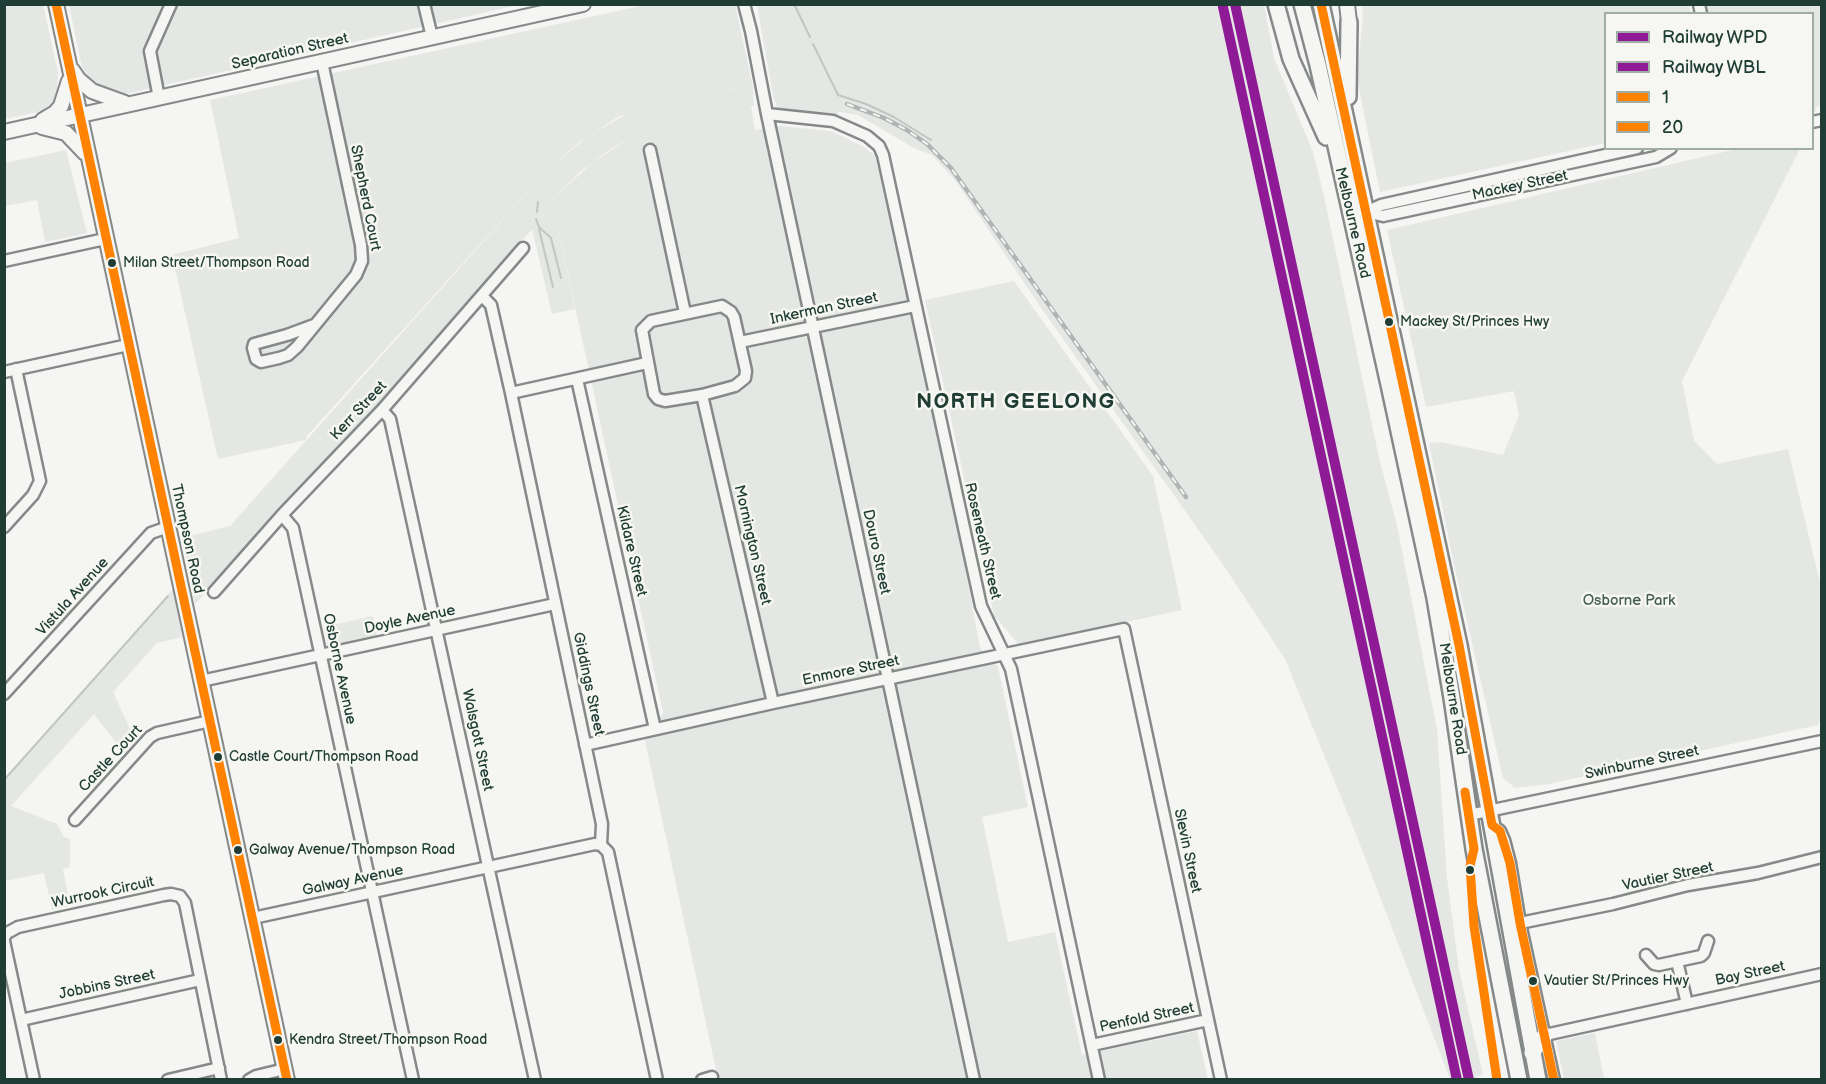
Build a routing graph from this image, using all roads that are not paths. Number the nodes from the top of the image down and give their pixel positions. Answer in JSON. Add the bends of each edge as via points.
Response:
{"nodes":[{"id":1,"x":56,"y":4,"type":"edge"},
{"id":2,"x":171,"y":4,"type":"edge"},
{"id":3,"x":424,"y":4,"type":"edge"},
{"id":4,"x":584,"y":4,"type":"edge"},
{"id":5,"x":744,"y":4,"type":"edge"},
{"id":6,"x":749,"y":4,"type":"edge"},
{"id":7,"x":1276,"y":4,"type":"edge"},
{"id":8,"x":1302,"y":4,"type":"edge"},
{"id":9,"x":1321,"y":4,"type":"edge"},
{"id":10,"x":1347,"y":4,"type":"edge"},
{"id":11,"x":1349,"y":22,"type":"joint"},
{"id":12,"x":751,"y":31,"type":"junction"},
{"id":13,"x":432,"y":37,"type":"junction"},
{"id":14,"x":322,"y":62,"type":"junction"},
{"id":15,"x":70,"y":70,"type":"junction"},
{"id":16,"x":159,"y":98,"type":"junction"},
{"id":17,"x":129,"y":104,"type":"junction"},
{"id":18,"x":767,"y":114,"type":"junction"},
{"id":19,"x":79,"y":115,"type":"junction"},
{"id":20,"x":34,"y":125,"type":"junction"},
{"id":21,"x":1348,"y":128,"type":"junction"},
{"id":22,"x":4,"y":132,"type":"edge"},
{"id":23,"x":650,"y":150,"type":"dead end"},
{"id":24,"x":1629,"y":150,"type":"edge"},
{"id":25,"x":1668,"y":150,"type":"edge"},
{"id":26,"x":87,"y":154,"type":"junction"},
{"id":27,"x":1343,"y":185,"type":"junction"},
{"id":28,"x":1443,"y":197,"type":"junction"},
{"id":29,"x":1366,"y":212,"type":"junction"},
{"id":30,"x":1350,"y":215,"type":"junction"},
{"id":31,"x":105,"y":239,"type":"junction"},
{"id":32,"x":524,"y":248,"type":"dead end"},
{"id":33,"x":4,"y":261,"type":"edge"},
{"id":34,"x":482,"y":296,"type":"junction"},
{"id":35,"x":915,"y":306,"type":"junction"},
{"id":36,"x":685,"y":313,"type":"junction"},
{"id":37,"x":314,"y":325,"type":"junction"},
{"id":38,"x":812,"y":327,"type":"junction"},
{"id":39,"x":740,"y":342,"type":"junction"},
{"id":40,"x":128,"y":345,"type":"junction"},
{"id":41,"x":647,"y":363,"type":"junction"},
{"id":42,"x":16,"y":369,"type":"junction"},
{"id":43,"x":4,"y":372,"type":"edge"},
{"id":44,"x":577,"y":379,"type":"junction"},
{"id":45,"x":511,"y":393,"type":"junction"},
{"id":46,"x":702,"y":395,"type":"junction"},
{"id":47,"x":382,"y":410,"type":"junction"},
{"id":48,"x":282,"y":515,"type":"junction"},
{"id":49,"x":4,"y":527,"type":"edge"},
{"id":50,"x":168,"y":527,"type":"junction"},
{"id":51,"x":214,"y":592,"type":"dead end"},
{"id":52,"x":555,"y":604,"type":"junction"},
{"id":53,"x":437,"y":629,"type":"junction"},
{"id":54,"x":1124,"y":629,"type":"joint"},
{"id":55,"x":321,"y":654,"type":"junction"},
{"id":56,"x":1005,"y":655,"type":"junction"},
{"id":57,"x":888,"y":678,"type":"junction"},
{"id":58,"x":201,"y":681,"type":"junction"},
{"id":59,"x":4,"y":694,"type":"edge"},
{"id":60,"x":772,"y":703,"type":"junction"},
{"id":61,"x":210,"y":722,"type":"junction"},
{"id":62,"x":655,"y":729,"type":"junction"},
{"id":63,"x":1821,"y":741,"type":"edge"},
{"id":64,"x":585,"y":745,"type":"junction"},
{"id":65,"x":1469,"y":815,"type":"junction"},
{"id":66,"x":1491,"y":818,"type":"junction"},
{"id":67,"x":75,"y":820,"type":"dead end"},
{"id":68,"x":601,"y":845,"type":"junction"},
{"id":69,"x":1821,"y":857,"type":"edge"},
{"id":70,"x":489,"y":867,"type":"junction"},
{"id":71,"x":372,"y":892,"type":"junction"},
{"id":72,"x":253,"y":918,"type":"junction"},
{"id":73,"x":1520,"y":923,"type":"junction"},
{"id":74,"x":4,"y":940,"type":"edge"},
{"id":75,"x":1708,"y":941,"type":"dead end"},
{"id":76,"x":1646,"y":955,"type":"dead end"},
{"id":77,"x":1677,"y":961,"type":"junction"},
{"id":78,"x":1821,"y":974,"type":"edge"},
{"id":79,"x":200,"y":980,"type":"junction"},
{"id":80,"x":1687,"y":1004,"type":"junction"},
{"id":81,"x":21,"y":1020,"type":"junction"},
{"id":82,"x":1208,"y":1020,"type":"junction"},
{"id":83,"x":1528,"y":1032,"type":"junction"},
{"id":84,"x":1545,"y":1035,"type":"junction"},
{"id":85,"x":1092,"y":1045,"type":"junction"},
{"id":86,"x":1532,"y":1053,"type":"junction"},
{"id":87,"x":220,"y":1074,"type":"edge"},
{"id":88,"x":284,"y":1076,"type":"edge"},
{"id":89,"x":1535,"y":1077,"type":"edge"},
{"id":90,"x":34,"y":1080,"type":"edge"},
{"id":91,"x":168,"y":1080,"type":"edge"},
{"id":92,"x":229,"y":1080,"type":"edge"},
{"id":93,"x":249,"y":1080,"type":"edge"},
{"id":94,"x":413,"y":1080,"type":"edge"},
{"id":95,"x":535,"y":1080,"type":"edge"},
{"id":96,"x":657,"y":1080,"type":"edge"},
{"id":97,"x":974,"y":1080,"type":"edge"},
{"id":98,"x":1099,"y":1080,"type":"edge"},
{"id":99,"x":1221,"y":1080,"type":"edge"},
{"id":100,"x":1519,"y":1080,"type":"edge"},
{"id":101,"x":1554,"y":1080,"type":"edge"}],
"edges":[{"from":1,"to":15,"type":"main road","name":"Thompson Road"},
{"from":2,"to":16,"type":"street","via":[[150,51]]},
{"from":3,"to":13,"type":"street"},
{"from":4,"to":13,"type":"main road","name":"Separation Street"},
{"from":5,"to":12,"type":"street","name":"Douro Street"},
{"from":6,"to":12,"type":"street","name":"Douro Street"},
{"from":7,"to":27,"type":"highway","via":[[1291,60]]},
{"from":8,"to":27,"type":"highway","name":"Melbourne Road"},
{"from":9,"to":21,"type":"highway","name":"Melbourne Road"},
{"from":10,"to":11,"type":"main road"},
{"from":11,"to":21,"type":"highway"},
{"from":12,"to":18,"type":"street","name":"Douro Street"},
{"from":13,"to":14,"type":"main road","name":"Separation Street"},
{"from":14,"to":16,"type":"main road","name":"Separation Street"},
{"from":14,"to":37,"type":"street","name":"Shepherd Court","via":[[363,254],[356,275]]},
{"from":15,"to":17,"type":"main road","via":[[94,92]]},
{"from":15,"to":19,"type":"main road","name":"Thompson Road"},
{"from":15,"to":20,"type":"main road","via":[[61,107]]},
{"from":16,"to":17,"type":"main road","name":"Separation Street"},
{"from":17,"to":19,"type":"main road","name":"Separation Street"},
{"from":18,"to":35,"type":"street","name":"Roseneath Street","via":[[833,121],[867,136],[879,146]]},
{"from":18,"to":38,"type":"street","name":"Douro Street"},
{"from":19,"to":20,"type":"main road","name":"Separation Street"},
{"from":19,"to":26,"type":"main road","name":"Thompson Road"},
{"from":20,"to":22,"type":"main road","name":"Separation Street"},
{"from":20,"to":26,"type":"main road","via":[[64,132]]},
{"from":21,"to":29,"type":"highway","name":"Melbourne Road"},
{"from":23,"to":36,"type":"street"},
{"from":24,"to":28,"type":"street","name":"Mackey Street"},
{"from":25,"to":28,"type":"street","name":"Mackey Street","via":[[1656,157]]},
{"from":26,"to":31,"type":"main road","name":"Thompson Road"},
{"from":27,"to":30,"type":"highway","name":"Melbourne Road"},
{"from":28,"to":29,"type":"street","name":"Mackey Street","via":[[1383,216]]},
{"from":29,"to":30,"type":"highway","name":"Mackey Street"},
{"from":29,"to":66,"type":"highway","name":"Melbourne Road","via":[[1459,645]]},
{"from":30,"to":65,"type":"highway","name":"Melbourne Road","via":[[1441,629]]},
{"from":31,"to":33,"type":"street"},
{"from":31,"to":40,"type":"main road","name":"Thompson Road"},
{"from":32,"to":34,"type":"street","name":"Kerr Street"},
{"from":34,"to":45,"type":"street","name":"Giddings Street","via":[[490,304]]},
{"from":34,"to":47,"type":"street","name":"Kerr Street"},
{"from":35,"to":38,"type":"street","name":"Inkerman Street"},
{"from":35,"to":56,"type":"street","name":"Roseneath Street","via":[[981,606]]},
{"from":36,"to":39,"type":"street","via":[[728,308]]},
{"from":36,"to":41,"type":"street","via":[[645,324],[642,337]]},
{"from":37,"to":37,"type":"street","name":"Shepherd Court","via":[[288,355],[261,362],[255,359],[256,343]]},
{"from":38,"to":39,"type":"street","name":"Inkerman Street"},
{"from":38,"to":57,"type":"street","name":"Douro Street"},
{"from":39,"to":46,"type":"street","via":[[745,378],[735,387]]},
{"from":40,"to":42,"type":"street"},
{"from":40,"to":50,"type":"main road","name":"Thompson Road"},
{"from":41,"to":44,"type":"street"},
{"from":41,"to":46,"type":"street","via":[[658,399]]},
{"from":42,"to":43,"type":"street"},
{"from":42,"to":49,"type":"street","via":[[40,481],[33,495]]},
{"from":44,"to":45,"type":"street"},
{"from":44,"to":62,"type":"street","name":"Kildare Street"},
{"from":45,"to":52,"type":"street","name":"Giddings Street"},
{"from":46,"to":60,"type":"street","name":"Mornington Street"},
{"from":47,"to":48,"type":"street","name":"Kerr Street"},
{"from":47,"to":53,"type":"street","name":"Walsgott Street","via":[[390,419]]},
{"from":48,"to":51,"type":"street","name":"Kerr Street"},
{"from":48,"to":55,"type":"street","name":"Osborne Avenue","via":[[293,528]]},
{"from":50,"to":58,"type":"main road","name":"Thompson Road"},
{"from":50,"to":59,"type":"street","name":"Vistula Avenue","via":[[151,533]]},
{"from":52,"to":53,"type":"street","name":"Doyle Avenue"},
{"from":52,"to":64,"type":"street","name":"Giddings Street"},
{"from":53,"to":55,"type":"street","name":"Doyle Avenue"},
{"from":53,"to":70,"type":"street","name":"Walsgott Street"},
{"from":54,"to":56,"type":"street","name":"Enmore Street"},
{"from":54,"to":82,"type":"street","name":"Slevin Street"},
{"from":55,"to":58,"type":"street","name":"Doyle Avenue"},
{"from":55,"to":71,"type":"street","name":"Osborne Avenue"},
{"from":56,"to":57,"type":"street","name":"Enmore Street"},
{"from":56,"to":85,"type":"street","name":"Roseneath Street"},
{"from":57,"to":60,"type":"street","name":"Enmore Street"},
{"from":57,"to":97,"type":"street","name":"Douro Street"},
{"from":58,"to":61,"type":"main road","name":"Thompson Road"},
{"from":60,"to":62,"type":"street","name":"Enmore Street"},
{"from":61,"to":67,"type":"street","name":"Castle Court","via":[[153,735]]},
{"from":61,"to":72,"type":"main road","name":"Thompson Road"},
{"from":62,"to":64,"type":"street","name":"Enmore Street"},
{"from":63,"to":66,"type":"street","name":"Swinburne Street"},
{"from":64,"to":68,"type":"street","name":"Giddings Street","via":[[602,824]]},
{"from":65,"to":66,"type":"street","name":"Swinburne Street"},
{"from":65,"to":100,"type":"highway","name":"Melbourne Road"},
{"from":66,"to":73,"type":"street","via":[[1504,840]]},
{"from":66,"to":83,"type":"highway","name":"Melbourne Road"},
{"from":68,"to":70,"type":"street","name":"Galway Avenue"},
{"from":68,"to":96,"type":"street","name":"Giddings Street","via":[[608,852]]},
{"from":69,"to":73,"type":"street","name":"Vautier Street"},
{"from":70,"to":71,"type":"street","name":"Galway Avenue"},
{"from":70,"to":95,"type":"street","name":"Walsgott Street"},
{"from":71,"to":72,"type":"street","name":"Galway Avenue"},
{"from":71,"to":94,"type":"street","name":"Osborne Avenue"},
{"from":72,"to":88,"type":"main road","name":"Thompson Road"},
{"from":73,"to":84,"type":"street"},
{"from":74,"to":79,"type":"street","name":"Wurrook Circuit","via":[[11,929],[176,894],[184,903]]},
{"from":74,"to":81,"type":"street","name":"Wurrook Circuit"},
{"from":75,"to":77,"type":"street","via":[[1701,956]]},
{"from":76,"to":77,"type":"street","via":[[1659,965]]},
{"from":77,"to":80,"type":"street"},
{"from":78,"to":80,"type":"street","name":"Bay Street"},
{"from":79,"to":81,"type":"street","name":"Jobbins Street"},
{"from":79,"to":87,"type":"street","name":"Wurrook Circuit"},
{"from":80,"to":84,"type":"street","name":"Bay Street"},
{"from":81,"to":90,"type":"street","name":"Wurrook Circuit"},
{"from":82,"to":85,"type":"street","name":"Penfold Street"},
{"from":82,"to":99,"type":"street","name":"Slevin Street"},
{"from":83,"to":86,"type":"highway","name":"Melbourne Road"},
{"from":83,"to":89,"type":"highway","via":[[1519,1039]]},
{"from":84,"to":86,"type":"highway"},
{"from":84,"to":101,"type":"street"},
{"from":85,"to":98,"type":"street","name":"Roseneath Street"},
{"from":86,"to":89,"type":"highway","name":"Melbourne Road"},
{"from":87,"to":91,"type":"street"},
{"from":87,"to":92,"type":"street","name":"Wurrook Circuit"},
{"from":88,"to":93,"type":"street","via":[[256,1076]]}]}
